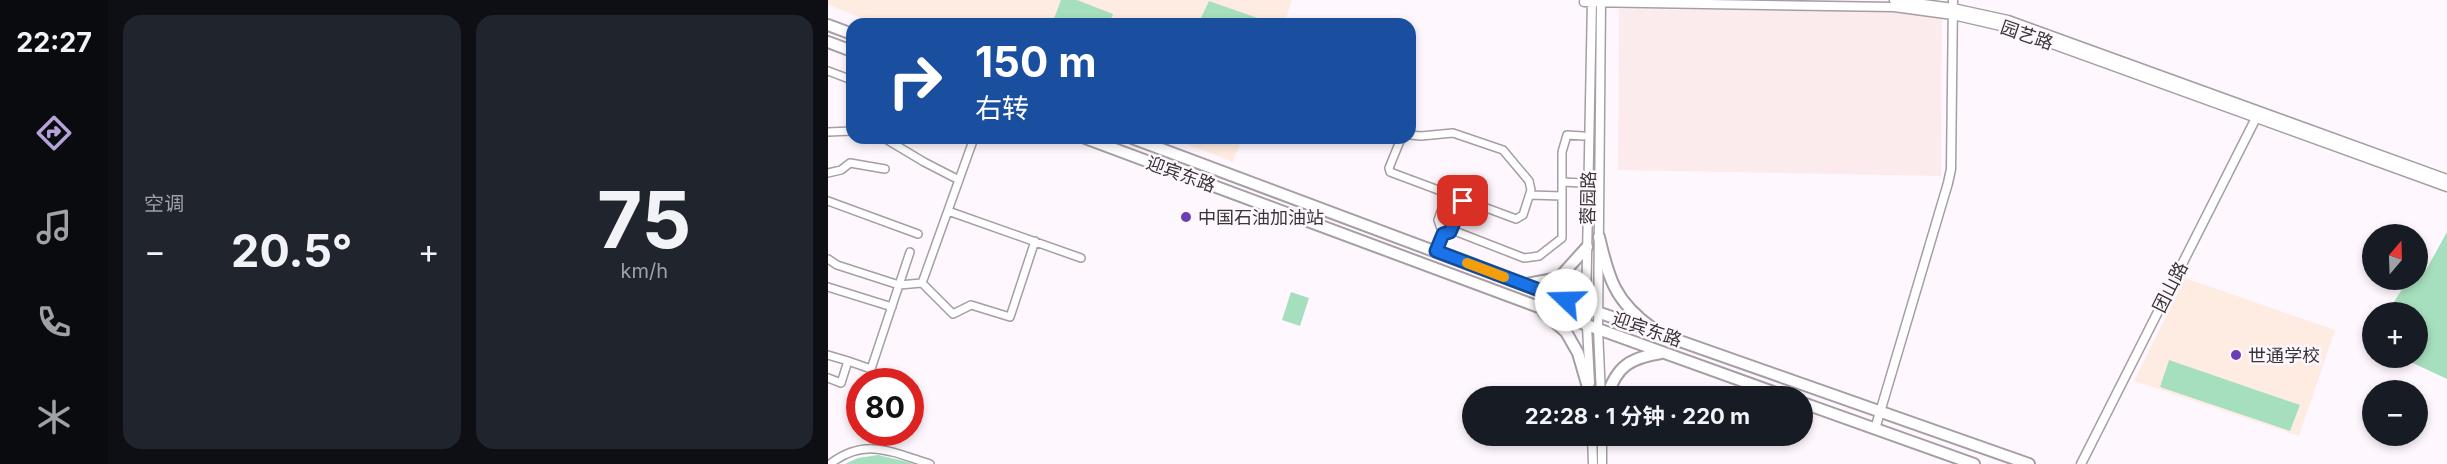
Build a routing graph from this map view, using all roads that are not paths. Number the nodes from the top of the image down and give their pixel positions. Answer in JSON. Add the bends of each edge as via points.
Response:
{"nodes":[{"id":1,"x":1894,"y":0,"type":"edge"},
{"id":2,"x":1594,"y":1,"type":"edge"},
{"id":3,"x":1953,"y":8,"type":"edge"},
{"id":4,"x":828,"y":25,"type":"edge"},
{"id":5,"x":846,"y":32,"type":"edge"},
{"id":6,"x":828,"y":42,"type":"edge"},
{"id":7,"x":846,"y":49,"type":"edge"},
{"id":8,"x":828,"y":71,"type":"edge"},
{"id":9,"x":846,"y":78,"type":"edge"},
{"id":10,"x":2258,"y":115,"type":"junction"},
{"id":11,"x":846,"y":131,"type":"edge"},
{"id":12,"x":828,"y":132,"type":"edge"},
{"id":13,"x":1416,"y":136,"type":"edge"},
{"id":14,"x":1583,"y":136,"type":"dead end"},
{"id":15,"x":895,"y":144,"type":"edge"},
{"id":16,"x":972,"y":144,"type":"edge"},
{"id":17,"x":1101,"y":144,"type":"edge"},
{"id":18,"x":1148,"y":144,"type":"edge"},
{"id":19,"x":1399,"y":144,"type":"edge"},
{"id":20,"x":885,"y":169,"type":"dead end"},
{"id":21,"x":828,"y":173,"type":"edge"},
{"id":22,"x":2447,"y":179,"type":"edge"},
{"id":23,"x":959,"y":180,"type":"junction"},
{"id":24,"x":1245,"y":180,"type":"junction"},
{"id":25,"x":1562,"y":182,"type":"junction"},
{"id":26,"x":1583,"y":183,"type":"dead end"},
{"id":27,"x":2447,"y":187,"type":"edge"},
{"id":28,"x":1447,"y":195,"type":"junction"},
{"id":29,"x":1530,"y":195,"type":"junction"},
{"id":30,"x":1240,"y":196,"type":"junction"},
{"id":31,"x":1562,"y":196,"type":"junction"},
{"id":32,"x":828,"y":201,"type":"edge"},
{"id":33,"x":1463,"y":201,"type":"junction"},
{"id":34,"x":948,"y":210,"type":"junction"},
{"id":35,"x":1452,"y":230,"type":"junction"},
{"id":36,"x":918,"y":234,"type":"dead end"},
{"id":37,"x":1443,"y":234,"type":"junction"},
{"id":38,"x":1599,"y":237,"type":"junction"},
{"id":39,"x":1035,"y":241,"type":"junction"},
{"id":40,"x":1587,"y":247,"type":"junction"},
{"id":41,"x":1436,"y":251,"type":"junction"},
{"id":42,"x":910,"y":252,"type":"dead end"},
{"id":43,"x":1081,"y":258,"type":"dead end"},
{"id":44,"x":828,"y":260,"type":"edge"},
{"id":45,"x":1511,"y":280,"type":"junction"},
{"id":46,"x":922,"y":283,"type":"junction"},
{"id":47,"x":899,"y":285,"type":"junction"},
{"id":48,"x":1525,"y":285,"type":"junction"},
{"id":49,"x":828,"y":287,"type":"edge"},
{"id":50,"x":1505,"y":295,"type":"junction"},
{"id":51,"x":892,"y":307,"type":"junction"},
{"id":52,"x":1537,"y":307,"type":"junction"},
{"id":53,"x":1586,"y":308,"type":"junction"},
{"id":54,"x":1599,"y":312,"type":"junction"},
{"id":55,"x":1587,"y":325,"type":"junction"},
{"id":56,"x":1598,"y":329,"type":"junction"},
{"id":57,"x":1667,"y":336,"type":"junction"},
{"id":58,"x":1665,"y":354,"type":"junction"},
{"id":59,"x":828,"y":355,"type":"edge"},
{"id":60,"x":848,"y":361,"type":"junction"},
{"id":61,"x":828,"y":378,"type":"edge"},
{"id":62,"x":1591,"y":386,"type":"edge"},
{"id":63,"x":1593,"y":386,"type":"edge"},
{"id":64,"x":1595,"y":386,"type":"edge"},
{"id":65,"x":1610,"y":386,"type":"edge"},
{"id":66,"x":1756,"y":386,"type":"edge"},
{"id":67,"x":1813,"y":407,"type":"edge"},
{"id":68,"x":1881,"y":412,"type":"junction"},
{"id":69,"x":1875,"y":429,"type":"junction"},
{"id":70,"x":1592,"y":446,"type":"edge"},
{"id":71,"x":1602,"y":446,"type":"edge"},
{"id":72,"x":830,"y":464,"type":"edge"},
{"id":73,"x":930,"y":464,"type":"edge"},
{"id":74,"x":1593,"y":464,"type":"edge"},
{"id":75,"x":1602,"y":464,"type":"edge"},
{"id":76,"x":1974,"y":464,"type":"edge"},
{"id":77,"x":2029,"y":464,"type":"edge"},
{"id":78,"x":2081,"y":464,"type":"edge"}],
"edges":[{"from":1,"to":3,"type":"street","name":"园艺路"},
{"from":2,"to":3,"type":"street","name":"园艺路"},
{"from":2,"to":38,"type":"street","name":"蓉园路"},
{"from":2,"to":40,"type":"street","name":"蓉园路"},
{"from":3,"to":10,"type":"street","name":"园艺路"},
{"from":3,"to":68,"type":"street","via":[[1951,169]]},
{"from":4,"to":5,"type":"highway"},
{"from":6,"to":7,"type":"highway"},
{"from":8,"to":9,"type":"street"},
{"from":10,"to":22,"type":"street","name":"园艺路"},
{"from":10,"to":27,"type":"street","name":"园艺路"},
{"from":10,"to":78,"type":"street","name":"团山路"},
{"from":11,"to":12,"type":"street"},
{"from":13,"to":29,"type":"street","via":[[1453,133],[1503,150],[1529,181]]},
{"from":14,"to":25,"type":"street","via":[[1567,135],[1562,152]]},
{"from":15,"to":23,"type":"street"},
{"from":16,"to":23,"type":"street"},
{"from":17,"to":30,"type":"highway","name":"迎宾东路"},
{"from":18,"to":24,"type":"highway","name":"迎宾东路"},
{"from":19,"to":28,"type":"street","via":[[1390,172]]},
{"from":20,"to":21,"type":"street","via":[[850,163]]},
{"from":23,"to":34,"type":"street"},
{"from":24,"to":30,"type":"highway"},
{"from":24,"to":41,"type":"highway","name":"迎宾东路"},
{"from":25,"to":26,"type":"street"},
{"from":25,"to":31,"type":"street"},
{"from":28,"to":33,"type":"street"},
{"from":28,"to":37,"type":"street","via":[[1438,220]]},
{"from":29,"to":31,"type":"street"},
{"from":29,"to":33,"type":"street","via":[[1523,216],[1516,219]]},
{"from":30,"to":50,"type":"highway","name":"迎宾东路"},
{"from":31,"to":35,"type":"street","via":[[1562,238],[1539,256],[1524,258]]},
{"from":32,"to":36,"type":"street"},
{"from":33,"to":35,"type":"street"},
{"from":34,"to":39,"type":"street"},
{"from":34,"to":46,"type":"street"},
{"from":35,"to":37,"type":"street"},
{"from":37,"to":41,"type":"street"},
{"from":38,"to":54,"type":"street","name":"蓉园路"},
{"from":38,"to":57,"type":"highway","via":[[1606,269],[1618,295],[1632,314]]},
{"from":39,"to":43,"type":"street"},
{"from":39,"to":46,"type":"street","via":[[1010,317],[971,305],[953,314]]},
{"from":40,"to":48,"type":"highway","via":[[1559,278]]},
{"from":40,"to":53,"type":"street","name":"蓉园路"},
{"from":41,"to":45,"type":"highway","name":"迎宾东路"},
{"from":42,"to":47,"type":"street"},
{"from":44,"to":47,"type":"street"},
{"from":45,"to":48,"type":"highway","name":"迎宾东路"},
{"from":45,"to":50,"type":"highway"},
{"from":46,"to":47,"type":"street"},
{"from":47,"to":51,"type":"street"},
{"from":48,"to":53,"type":"highway","name":"迎宾东路"},
{"from":49,"to":51,"type":"street"},
{"from":50,"to":52,"type":"highway","name":"迎宾东路"},
{"from":51,"to":60,"type":"street","via":[[871,369]]},
{"from":52,"to":55,"type":"highway","name":"迎宾东路"},
{"from":52,"to":62,"type":"highway","via":[[1566,332]]},
{"from":53,"to":54,"type":"highway","name":"迎宾东路"},
{"from":53,"to":55,"type":"street","name":"蓉园路"},
{"from":54,"to":56,"type":"street","name":"蓉园路"},
{"from":54,"to":57,"type":"highway","name":"迎宾东路"},
{"from":55,"to":56,"type":"highway","name":"迎宾东路"},
{"from":55,"to":63,"type":"street","name":"蓉园路"},
{"from":56,"to":58,"type":"highway","name":"迎宾东路"},
{"from":56,"to":64,"type":"street","name":"蓉园路"},
{"from":57,"to":58,"type":"highway"},
{"from":57,"to":68,"type":"highway","name":"迎宾东路"},
{"from":58,"to":65,"type":"highway","via":[[1643,356],[1625,365]]},
{"from":58,"to":66,"type":"highway","name":"迎宾东路"},
{"from":59,"to":60,"type":"street"},
{"from":60,"to":61,"type":"street","via":[[841,382]]},
{"from":67,"to":69,"type":"highway"},
{"from":68,"to":69,"type":"street"},
{"from":68,"to":77,"type":"highway","name":"迎宾东路"},
{"from":69,"to":76,"type":"highway"},
{"from":70,"to":74,"type":"street"},
{"from":71,"to":75,"type":"street"},
{"from":72,"to":73,"type":"street","via":[[843,454],[863,448],[882,449]]}]}
